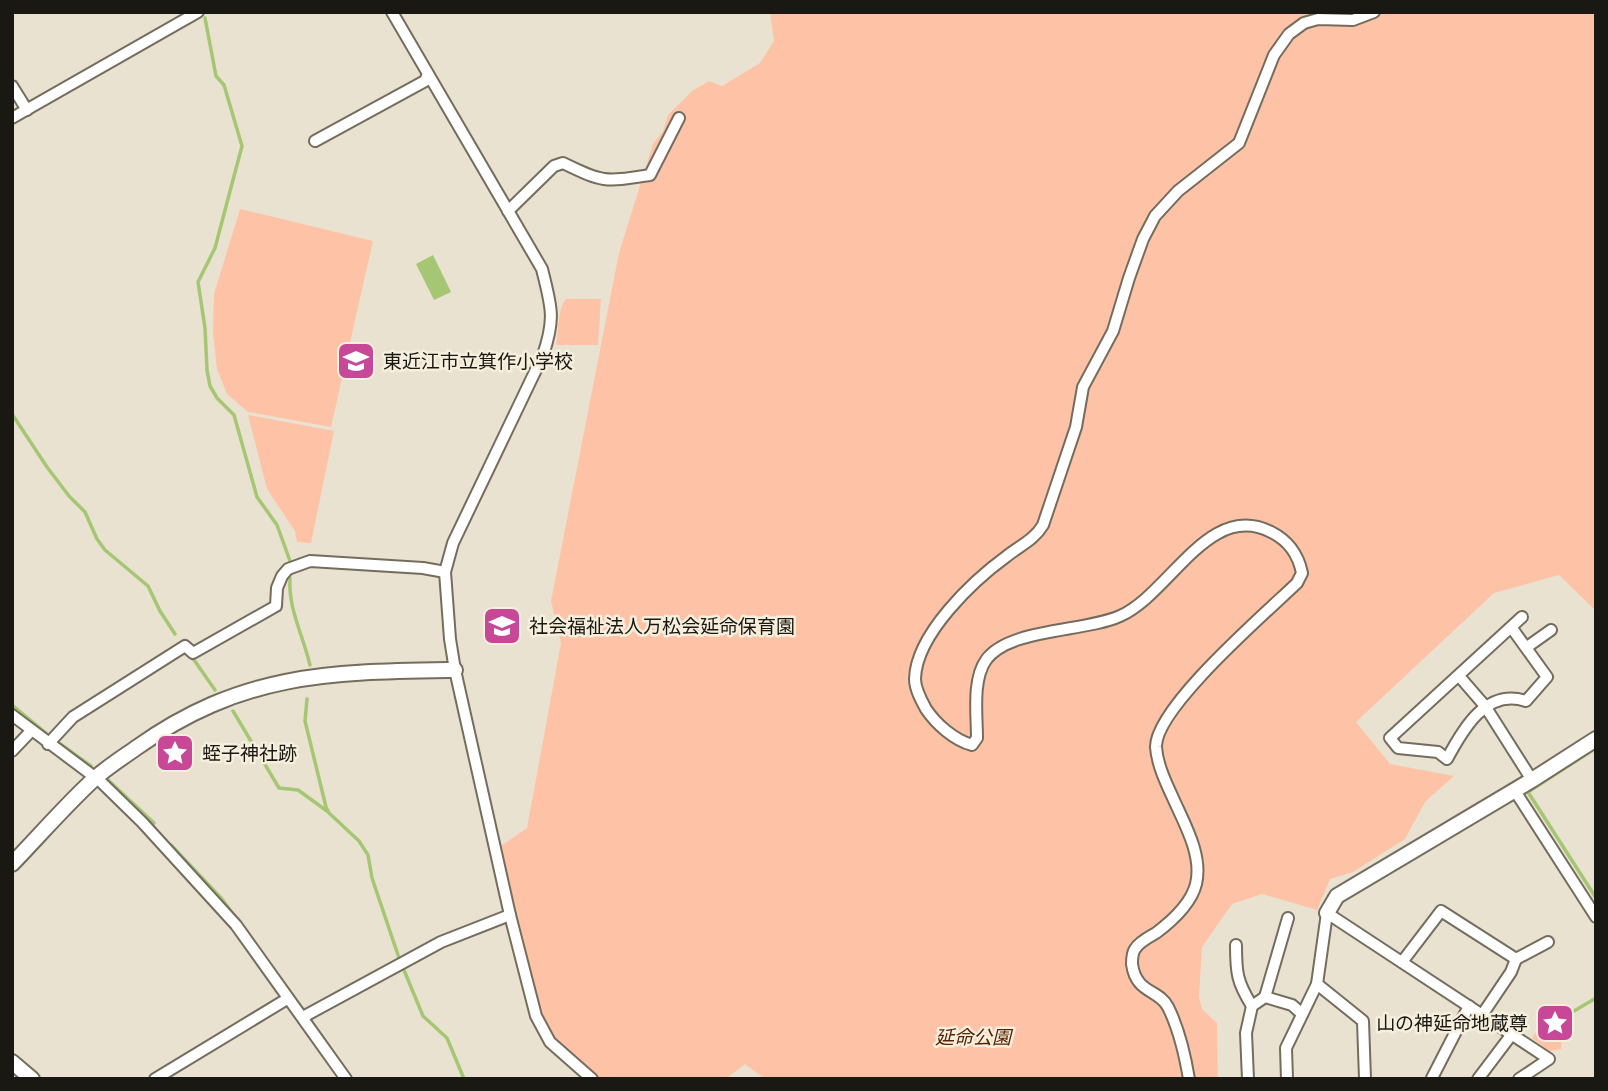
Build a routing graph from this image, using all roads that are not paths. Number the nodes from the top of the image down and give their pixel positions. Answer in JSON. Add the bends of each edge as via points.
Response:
{"nodes":[{"id":1,"x":198,"y":12,"type":"edge"},
{"id":2,"x":392,"y":12,"type":"edge"},
{"id":3,"x":1374,"y":12,"type":"edge"},
{"id":4,"x":1318,"y":16,"type":"edge"},
{"id":5,"x":428,"y":74,"type":"junction"},
{"id":6,"x":12,"y":86,"type":"edge"},
{"id":7,"x":27,"y":110,"type":"junction"},
{"id":8,"x":12,"y":118,"type":"edge"},
{"id":9,"x":679,"y":118,"type":"dead end"},
{"id":10,"x":315,"y":141,"type":"dead end"},
{"id":11,"x":508,"y":211,"type":"junction"},
{"id":12,"x":445,"y":572,"type":"junction"},
{"id":13,"x":1522,"y":617,"type":"dead end"},
{"id":14,"x":1511,"y":627,"type":"junction"},
{"id":15,"x":1550,"y":630,"type":"dead end"},
{"id":16,"x":1527,"y":647,"type":"junction"},
{"id":17,"x":456,"y":670,"type":"junction"},
{"id":18,"x":1459,"y":676,"type":"junction"},
{"id":19,"x":1485,"y":706,"type":"junction"},
{"id":20,"x":12,"y":715,"type":"edge"},
{"id":21,"x":31,"y":731,"type":"junction"},
{"id":22,"x":1596,"y":739,"type":"edge"},
{"id":23,"x":48,"y":744,"type":"junction"},
{"id":24,"x":12,"y":751,"type":"edge"},
{"id":25,"x":95,"y":778,"type":"junction"},
{"id":26,"x":1532,"y":780,"type":"junction"},
{"id":27,"x":1515,"y":791,"type":"junction"},
{"id":28,"x":12,"y":864,"type":"edge"},
{"id":29,"x":1326,"y":912,"type":"junction"},
{"id":30,"x":510,"y":915,"type":"junction"},
{"id":31,"x":1596,"y":917,"type":"edge"},
{"id":32,"x":1288,"y":918,"type":"dead end"},
{"id":33,"x":1548,"y":942,"type":"dead end"},
{"id":34,"x":1236,"y":945,"type":"dead end"},
{"id":35,"x":1516,"y":959,"type":"junction"},
{"id":36,"x":1402,"y":962,"type":"junction"},
{"id":37,"x":1317,"y":984,"type":"junction"},
{"id":38,"x":1265,"y":998,"type":"junction"},
{"id":39,"x":287,"y":999,"type":"junction"},
{"id":40,"x":1252,"y":1006,"type":"junction"},
{"id":41,"x":1469,"y":1006,"type":"junction"},
{"id":42,"x":1302,"y":1014,"type":"junction"},
{"id":43,"x":1482,"y":1015,"type":"junction"},
{"id":44,"x":303,"y":1017,"type":"junction"},
{"id":45,"x":1512,"y":1034,"type":"junction"},
{"id":46,"x":12,"y":1062,"type":"edge"},
{"id":47,"x":32,"y":1079,"type":"edge"},
{"id":48,"x":155,"y":1079,"type":"edge"},
{"id":49,"x":346,"y":1079,"type":"edge"},
{"id":50,"x":592,"y":1079,"type":"edge"},
{"id":51,"x":1189,"y":1079,"type":"edge"},
{"id":52,"x":1248,"y":1079,"type":"edge"},
{"id":53,"x":1287,"y":1079,"type":"edge"},
{"id":54,"x":1365,"y":1079,"type":"edge"},
{"id":55,"x":1433,"y":1079,"type":"edge"},
{"id":56,"x":1478,"y":1079,"type":"edge"},
{"id":57,"x":1519,"y":1079,"type":"edge"}],
"edges":[{"from":1,"to":7,"type":"street"},
{"from":2,"to":5,"type":"street"},
{"from":3,"to":4,"type":"street","via":[[1353,20]]},
{"from":4,"to":51,"type":"street","via":[[1289,34],[1274,55],[1239,143],[1178,191],[1155,216],[1113,331],[1083,387],[1076,427],[1043,525],[1036,537],[979,578],[949,610],[924,647],[915,680],[932,718],[972,745],[977,738],[979,676],[993,653],[1018,640],[1112,620],[1128,612],[1201,545],[1234,525],[1252,524],[1272,533],[1298,556],[1302,573],[1297,583],[1190,689],[1165,722],[1156,746],[1190,835],[1197,876],[1188,902],[1134,950],[1132,960],[1140,984],[1167,1004]]},
{"from":5,"to":10,"type":"street","via":[[425,81]]},
{"from":5,"to":11,"type":"street"},
{"from":6,"to":7,"type":"street"},
{"from":7,"to":8,"type":"street"},
{"from":9,"to":11,"type":"street","via":[[650,175],[596,180],[562,163]]},
{"from":11,"to":12,"type":"street","via":[[542,269],[553,313],[551,333],[453,542]]},
{"from":12,"to":17,"type":"street"},
{"from":12,"to":23,"type":"street","via":[[310,561],[288,569],[277,588],[276,606],[193,653],[185,646],[73,717]]},
{"from":13,"to":14,"type":"street"},
{"from":14,"to":16,"type":"street"},
{"from":14,"to":18,"type":"street"},
{"from":15,"to":16,"type":"street"},
{"from":16,"to":19,"type":"street","via":[[1547,677],[1526,701],[1514,697]]},
{"from":17,"to":25,"type":"street","via":[[324,674],[243,691],[158,733]]},
{"from":17,"to":30,"type":"street"},
{"from":18,"to":19,"type":"street"},
{"from":18,"to":19,"type":"street","via":[[1390,738],[1398,748],[1438,752],[1447,759],[1461,732]]},
{"from":19,"to":26,"type":"street"},
{"from":20,"to":21,"type":"street"},
{"from":21,"to":23,"type":"street"},
{"from":21,"to":24,"type":"street"},
{"from":22,"to":26,"type":"street"},
{"from":23,"to":25,"type":"street"},
{"from":25,"to":28,"type":"street"},
{"from":25,"to":39,"type":"street","via":[[236,925]]},
{"from":26,"to":27,"type":"street"},
{"from":27,"to":29,"type":"street","via":[[1337,896]]},
{"from":27,"to":31,"type":"street"},
{"from":29,"to":36,"type":"street"},
{"from":29,"to":37,"type":"street"},
{"from":30,"to":44,"type":"street","via":[[440,942]]},
{"from":30,"to":50,"type":"street","via":[[536,1016],[550,1042]]},
{"from":32,"to":38,"type":"street"},
{"from":33,"to":35,"type":"street"},
{"from":34,"to":40,"type":"street","via":[[1238,984]]},
{"from":35,"to":36,"type":"street","via":[[1441,911]]},
{"from":35,"to":43,"type":"street"},
{"from":36,"to":41,"type":"street"},
{"from":37,"to":42,"type":"street"},
{"from":37,"to":54,"type":"street","via":[[1363,1021]]},
{"from":38,"to":40,"type":"street"},
{"from":38,"to":42,"type":"street","via":[[1292,1005]]},
{"from":39,"to":44,"type":"street"},
{"from":39,"to":48,"type":"street"},
{"from":40,"to":52,"type":"street","via":[[1246,1032]]},
{"from":41,"to":43,"type":"street"},
{"from":41,"to":55,"type":"street"},
{"from":42,"to":53,"type":"street","via":[[1286,1048]]},
{"from":43,"to":45,"type":"street"},
{"from":44,"to":49,"type":"street"},
{"from":45,"to":56,"type":"street"},
{"from":45,"to":57,"type":"street","via":[[1549,1059]]},
{"from":46,"to":47,"type":"street"}]}
